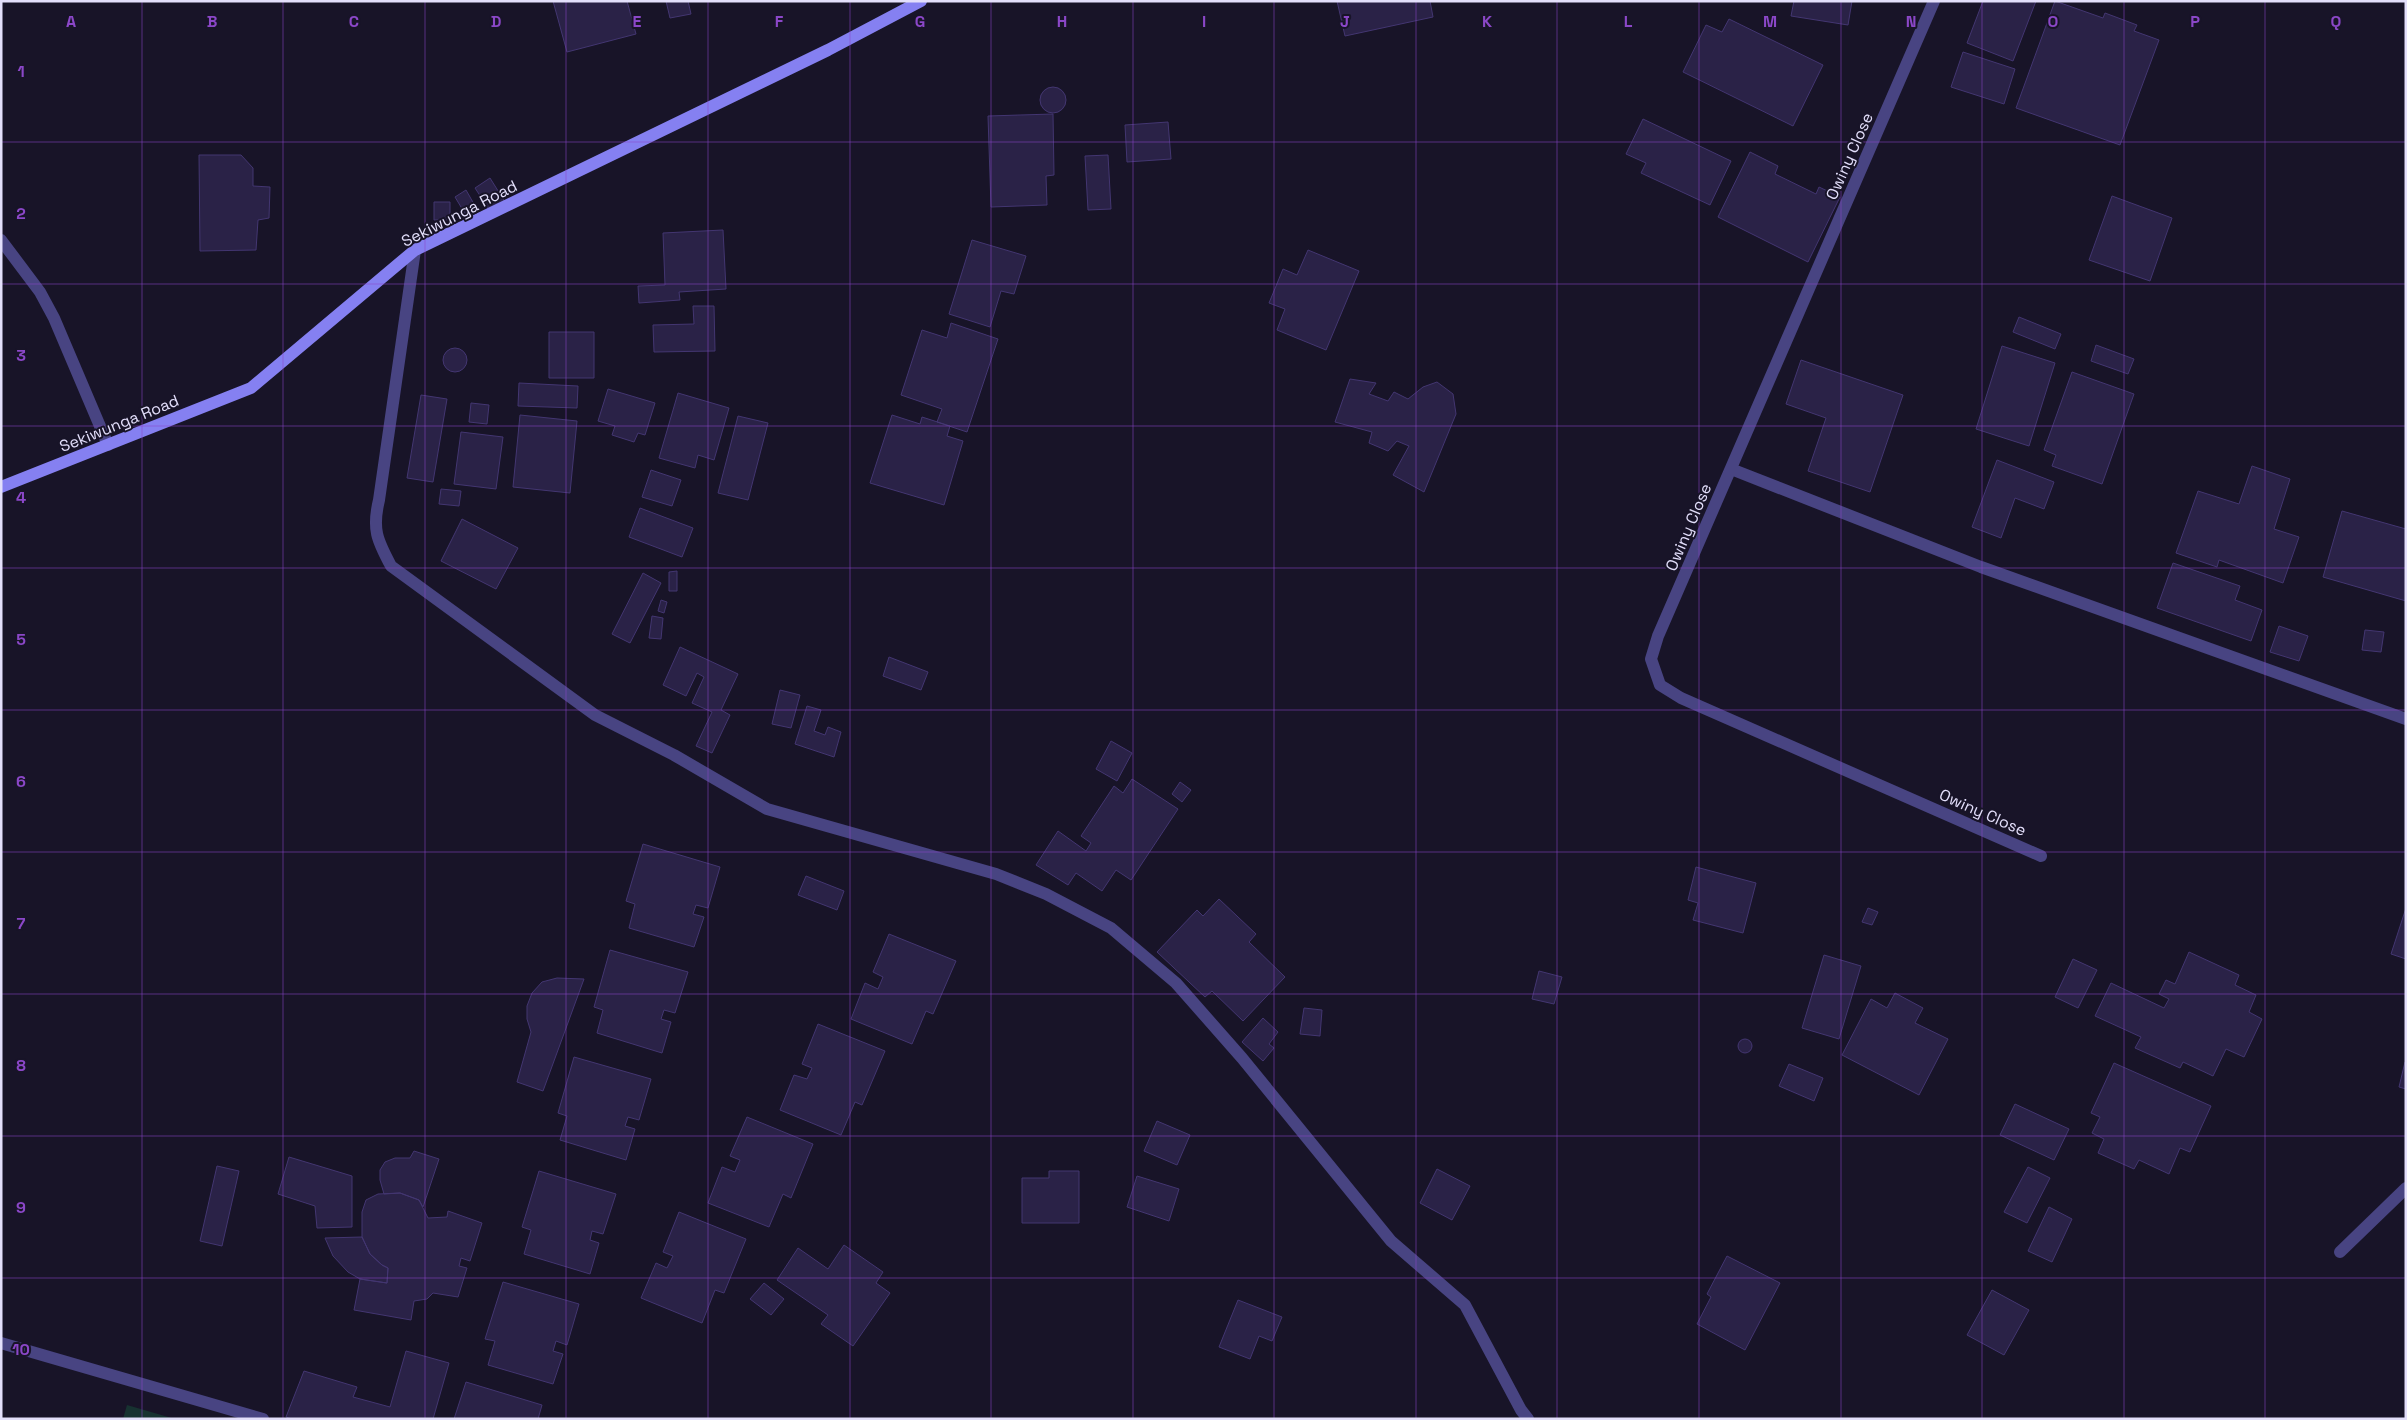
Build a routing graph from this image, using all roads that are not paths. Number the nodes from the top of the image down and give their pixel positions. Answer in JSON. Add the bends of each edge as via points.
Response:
{"nodes":[{"id":1,"x":921,"y":1,"type":"edge"},
{"id":2,"x":1934,"y":1,"type":"edge"},
{"id":3,"x":1,"y":240,"type":"edge"},
{"id":4,"x":415,"y":250,"type":"junction"},
{"id":5,"x":108,"y":445,"type":"junction"},
{"id":6,"x":1731,"y":469,"type":"junction"},
{"id":7,"x":1,"y":487,"type":"edge"},
{"id":8,"x":2406,"y":719,"type":"edge"},
{"id":9,"x":2041,"y":856,"type":"dead end"},
{"id":10,"x":2406,"y":1188,"type":"edge"},
{"id":11,"x":2340,"y":1252,"type":"dead end"},
{"id":12,"x":1,"y":1343,"type":"edge"},
{"id":13,"x":263,"y":1419,"type":"edge"},
{"id":14,"x":1528,"y":1419,"type":"edge"}],
"edges":[{"from":1,"to":4,"type":"main road","name":"Sekiwunga Road","via":[[819,55]]},
{"from":2,"to":6,"type":"street","name":"Owiny Close"},
{"from":3,"to":5,"type":"street","via":[[40,292],[54,318]]},
{"from":4,"to":5,"type":"main road","name":"Sekiwunga Road","via":[[251,388]]},
{"from":4,"to":14,"type":"street","via":[[374,519],[377,538],[390,566],[595,715],[674,755],[767,809],[996,874],[1046,894],[1112,928],[1176,983],[1242,1058],[1390,1240],[1465,1305]]},
{"from":5,"to":7,"type":"main road","name":"Sekiwunga Road"},
{"from":6,"to":8,"type":"street","via":[[1981,567]]},
{"from":6,"to":9,"type":"street","name":"Owiny Close","via":[[1658,636],[1652,658],[1660,685],[1681,698]]},
{"from":10,"to":11,"type":"street"},
{"from":12,"to":13,"type":"street"}]}
